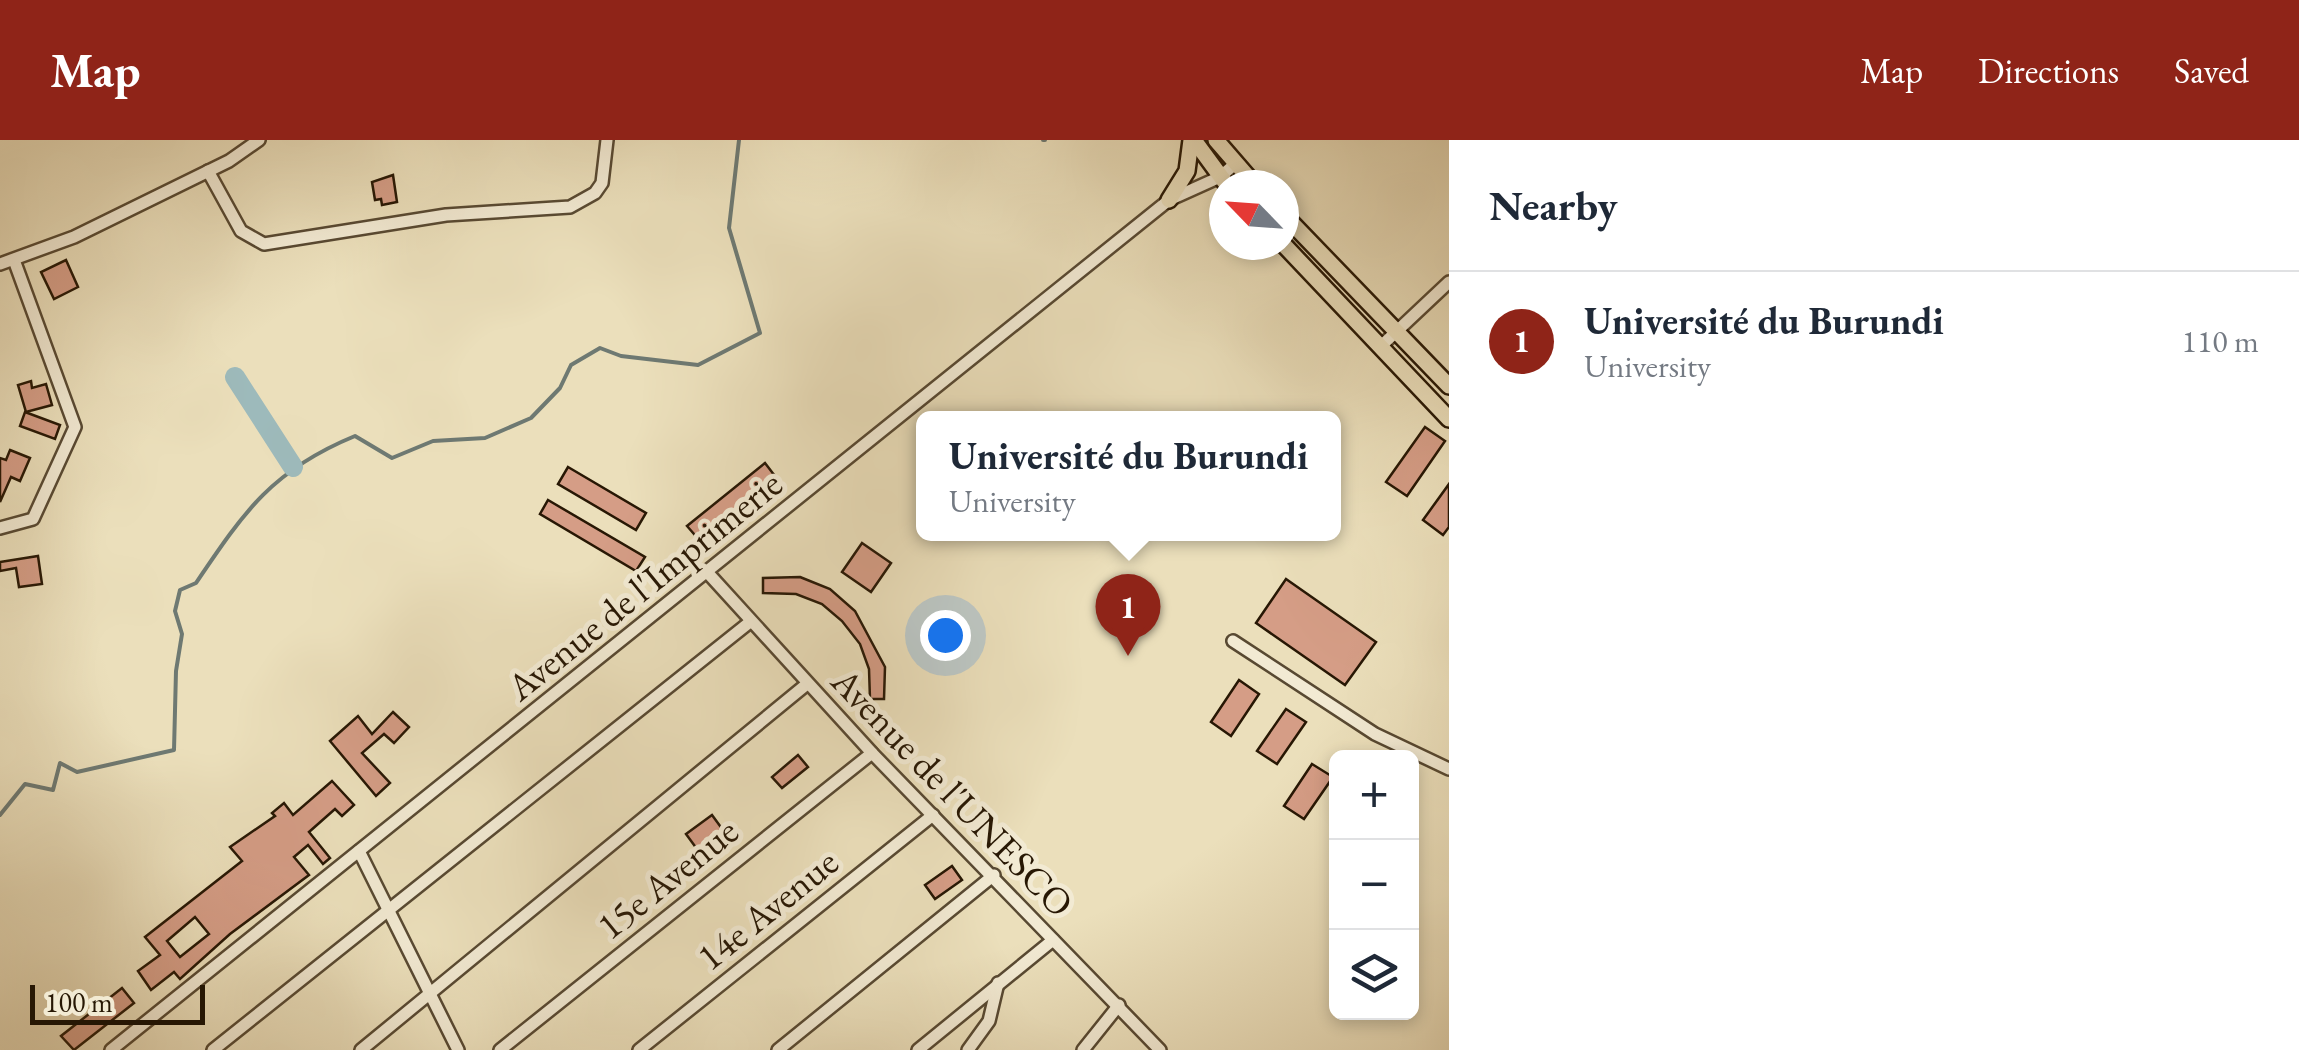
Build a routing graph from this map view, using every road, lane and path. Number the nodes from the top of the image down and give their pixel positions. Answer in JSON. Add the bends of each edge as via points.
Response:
{"nodes":[{"id":1,"x":259,"y":140,"type":"edge"},
{"id":2,"x":608,"y":140,"type":"edge"},
{"id":3,"x":1193,"y":140,"type":"edge"},
{"id":4,"x":1216,"y":140,"type":"edge"},
{"id":5,"x":1235,"y":164,"type":"junction"},
{"id":6,"x":1216,"y":170,"type":"edge"},
{"id":7,"x":1231,"y":170,"type":"edge"},
{"id":8,"x":1241,"y":170,"type":"edge"},
{"id":9,"x":208,"y":172,"type":"junction"},
{"id":10,"x":1209,"y":186,"type":"edge"},
{"id":11,"x":1169,"y":200,"type":"junction"},
{"id":12,"x":1299,"y":231,"type":"edge"},
{"id":13,"x":14,"y":260,"type":"junction"},
{"id":14,"x":1298,"y":260,"type":"edge"},
{"id":15,"x":0,"y":264,"type":"edge"},
{"id":16,"x":1449,"y":282,"type":"edge"},
{"id":17,"x":1397,"y":332,"type":"junction"},
{"id":18,"x":1380,"y":347,"type":"junction"},
{"id":19,"x":1449,"y":386,"type":"edge"},
{"id":20,"x":1449,"y":419,"type":"edge"},
{"id":21,"x":0,"y":528,"type":"edge"},
{"id":22,"x":708,"y":572,"type":"junction"},
{"id":23,"x":750,"y":622,"type":"junction"},
{"id":24,"x":1233,"y":641,"type":"dead end"},
{"id":25,"x":807,"y":684,"type":"junction"},
{"id":26,"x":872,"y":753,"type":"junction"},
{"id":27,"x":1449,"y":769,"type":"edge"},
{"id":28,"x":932,"y":815,"type":"junction"},
{"id":29,"x":359,"y":851,"type":"junction"},
{"id":30,"x":994,"y":876,"type":"junction"},
{"id":31,"x":391,"y":910,"type":"junction"},
{"id":32,"x":1053,"y":940,"type":"junction"},
{"id":33,"x":998,"y":983,"type":"junction"},
{"id":34,"x":430,"y":996,"type":"junction"},
{"id":35,"x":1119,"y":1005,"type":"junction"},
{"id":36,"x":110,"y":1050,"type":"edge"},
{"id":37,"x":213,"y":1050,"type":"edge"},
{"id":38,"x":361,"y":1050,"type":"edge"},
{"id":39,"x":458,"y":1050,"type":"edge"},
{"id":40,"x":500,"y":1050,"type":"edge"},
{"id":41,"x":640,"y":1050,"type":"edge"},
{"id":42,"x":778,"y":1050,"type":"edge"},
{"id":43,"x":918,"y":1050,"type":"edge"},
{"id":44,"x":968,"y":1050,"type":"edge"},
{"id":45,"x":1084,"y":1050,"type":"edge"},
{"id":46,"x":1160,"y":1050,"type":"edge"}],
"edges":[{"from":1,"to":9,"type":"street"},
{"from":2,"to":9,"type":"street","via":[[602,183],[570,207],[446,215],[264,244],[241,231]]},
{"from":3,"to":6,"type":"main road"},
{"from":3,"to":11,"type":"main road","via":[[1187,172]]},
{"from":4,"to":5,"type":"main road"},
{"from":5,"to":7,"type":"street","name":"Avenue de l'Imprimerie"},
{"from":5,"to":8,"type":"main road"},
{"from":9,"to":13,"type":"street"},
{"from":10,"to":11,"type":"street","name":"Avenue de l'Imprimerie"},
{"from":11,"to":22,"type":"street","name":"Avenue de l'Imprimerie"},
{"from":12,"to":17,"type":"main road"},
{"from":13,"to":15,"type":"street"},
{"from":13,"to":21,"type":"street","via":[[75,427],[33,519]]},
{"from":14,"to":18,"type":"main road"},
{"from":16,"to":17,"type":"street"},
{"from":17,"to":18,"type":"street"},
{"from":17,"to":19,"type":"main road"},
{"from":18,"to":20,"type":"main road"},
{"from":22,"to":23,"type":"street","name":"Avenue de l'UNESCO"},
{"from":22,"to":29,"type":"street","name":"Avenue de l'Imprimerie"},
{"from":23,"to":25,"type":"street","name":"Avenue de l'UNESCO"},
{"from":23,"to":31,"type":"street"},
{"from":24,"to":27,"type":"street","via":[[1376,734]]},
{"from":25,"to":26,"type":"street","name":"Avenue de l'UNESCO"},
{"from":25,"to":34,"type":"street"},
{"from":26,"to":28,"type":"street","name":"Avenue de l'UNESCO"},
{"from":26,"to":40,"type":"street","name":"15e Avenue"},
{"from":28,"to":30,"type":"street","name":"Avenue de l'UNESCO"},
{"from":28,"to":41,"type":"street","name":"14e Avenue"},
{"from":29,"to":31,"type":"street"},
{"from":29,"to":36,"type":"street","name":"Avenue de l'Imprimerie"},
{"from":30,"to":32,"type":"street","name":"Avenue de l'UNESCO"},
{"from":30,"to":42,"type":"street"},
{"from":31,"to":34,"type":"street"},
{"from":31,"to":37,"type":"street"},
{"from":32,"to":33,"type":"street"},
{"from":32,"to":35,"type":"street","name":"Avenue de l'UNESCO"},
{"from":33,"to":43,"type":"street"},
{"from":33,"to":44,"type":"street","via":[[989,1021]]},
{"from":34,"to":38,"type":"street"},
{"from":34,"to":39,"type":"street"},
{"from":35,"to":45,"type":"street"},
{"from":35,"to":46,"type":"street","name":"Avenue de l'UNESCO"}]}
